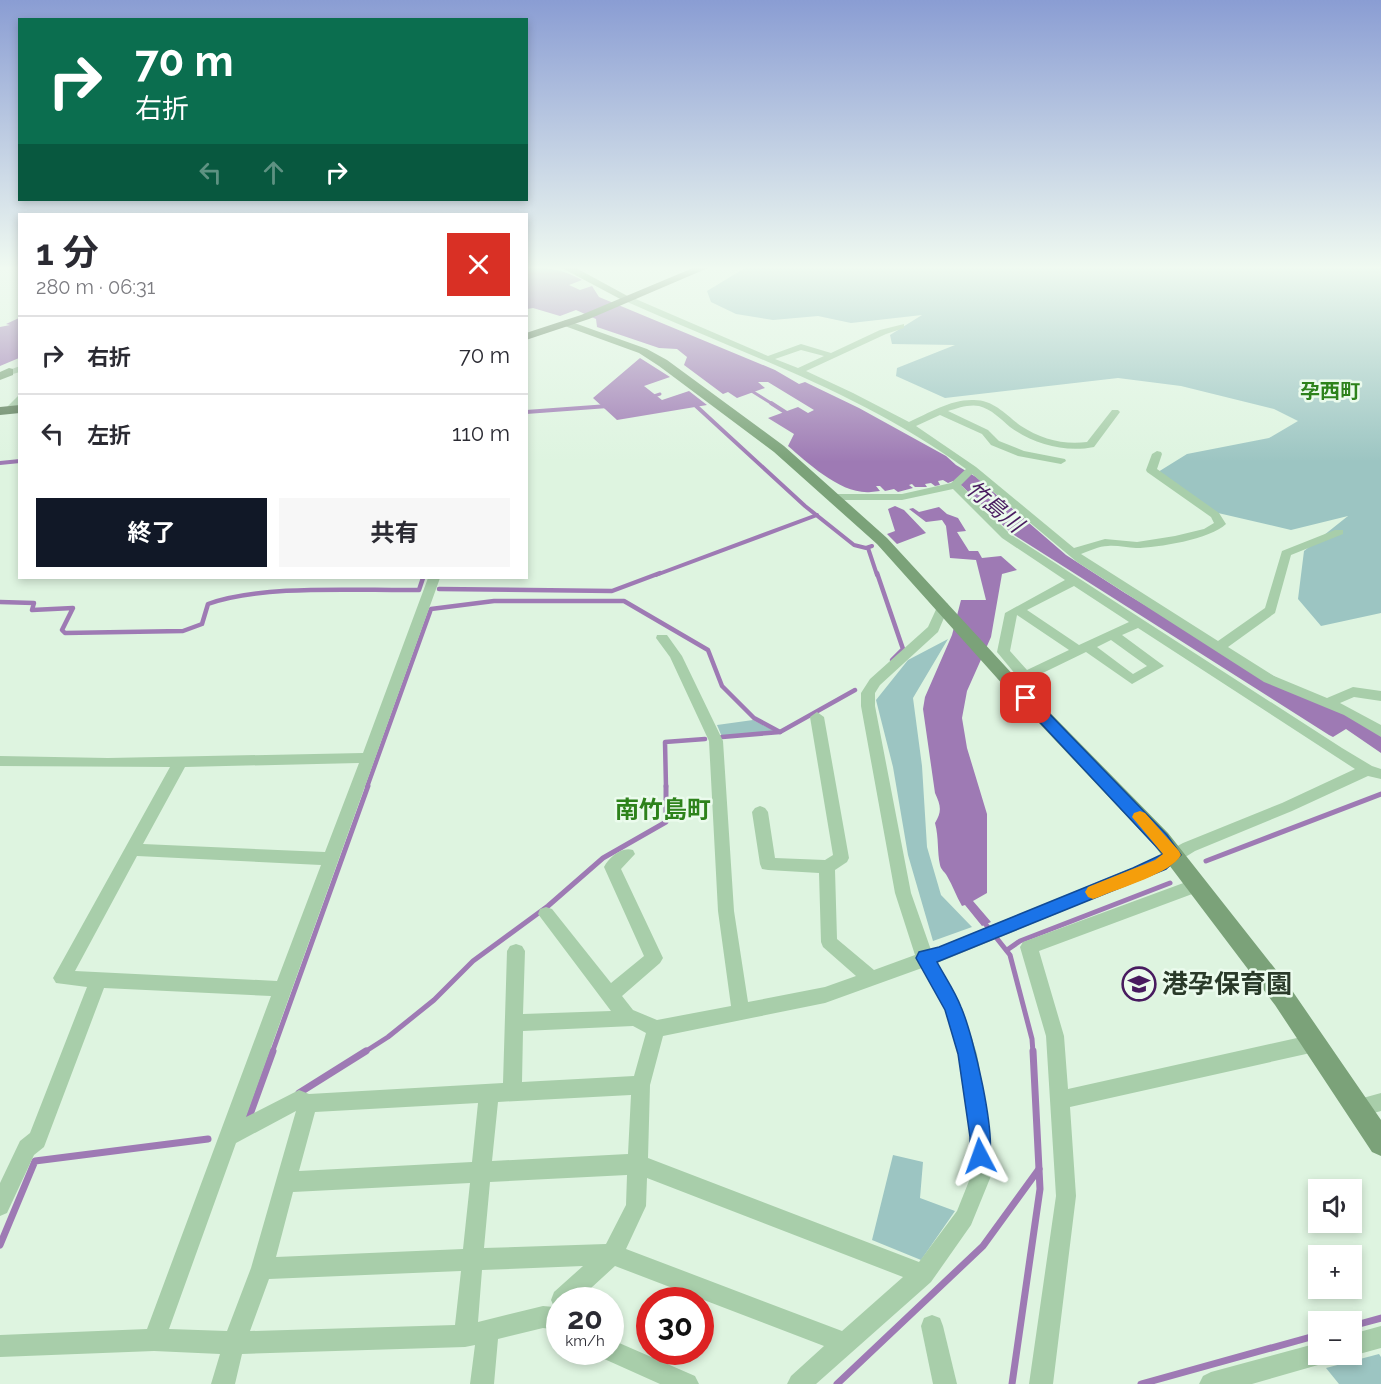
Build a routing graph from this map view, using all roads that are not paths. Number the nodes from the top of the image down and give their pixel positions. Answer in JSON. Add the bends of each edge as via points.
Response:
{"nodes":[{"id":1,"x":592,"y":333,"type":"edge"},
{"id":2,"x":702,"y":333,"type":"edge"},
{"id":3,"x":882,"y":333,"type":"edge"},
{"id":4,"x":832,"y":356,"type":"junction"},
{"id":5,"x":765,"y":359,"type":"junction"},
{"id":6,"x":797,"y":372,"type":"junction"},
{"id":7,"x":941,"y":412,"type":"junction"},
{"id":8,"x":1115,"y":412,"type":"dead end"},
{"id":9,"x":910,"y":425,"type":"junction"},
{"id":10,"x":1157,"y":454,"type":"dead end"},
{"id":11,"x":1061,"y":461,"type":"dead end"},
{"id":12,"x":971,"y":470,"type":"junction"},
{"id":13,"x":956,"y":484,"type":"junction"},
{"id":14,"x":834,"y":497,"type":"junction"},
{"id":15,"x":1339,"y":532,"type":"dead end"},
{"id":16,"x":1072,"y":553,"type":"junction"},
{"id":17,"x":434,"y":579,"type":"edge"},
{"id":18,"x":1073,"y":580,"type":"junction"},
{"id":19,"x":945,"y":608,"type":"junction"},
{"id":20,"x":1018,"y":610,"type":"junction"},
{"id":21,"x":1139,"y":622,"type":"junction"},
{"id":22,"x":1114,"y":636,"type":"junction"},
{"id":23,"x":662,"y":638,"type":"dead end"},
{"id":24,"x":1219,"y":647,"type":"junction"},
{"id":25,"x":1084,"y":649,"type":"junction"},
{"id":26,"x":1017,"y":679,"type":"junction"},
{"id":27,"x":1381,"y":696,"type":"edge"},
{"id":28,"x":1328,"y":703,"type":"junction"},
{"id":29,"x":817,"y":717,"type":"dead end"},
{"id":30,"x":1381,"y":732,"type":"edge"},
{"id":31,"x":366,"y":758,"type":"junction"},
{"id":32,"x":0,"y":761,"type":"edge"},
{"id":33,"x":181,"y":762,"type":"junction"},
{"id":34,"x":1374,"y":772,"type":"edge"},
{"id":35,"x":760,"y":812,"type":"dead end"},
{"id":36,"x":132,"y":850,"type":"junction"},
{"id":37,"x":627,"y":854,"type":"dead end"},
{"id":38,"x":1173,"y":855,"type":"junction"},
{"id":39,"x":329,"y":859,"type":"junction"},
{"id":40,"x":827,"y":867,"type":"junction"},
{"id":41,"x":1197,"y":885,"type":"junction"},
{"id":42,"x":546,"y":914,"type":"dead end"},
{"id":43,"x":516,"y":951,"type":"dead end"},
{"id":44,"x":933,"y":956,"type":"junction"},
{"id":45,"x":871,"y":978,"type":"junction"},
{"id":46,"x":98,"y":980,"type":"junction"},
{"id":47,"x":282,"y":989,"type":"junction"},
{"id":48,"x":610,"y":995,"type":"junction"},
{"id":49,"x":741,"y":1012,"type":"junction"},
{"id":50,"x":628,"y":1018,"type":"junction"},
{"id":51,"x":514,"y":1023,"type":"junction"},
{"id":52,"x":656,"y":1029,"type":"junction"},
{"id":53,"x":1315,"y":1044,"type":"junction"},
{"id":54,"x":641,"y":1085,"type":"junction"},
{"id":55,"x":512,"y":1091,"type":"junction"},
{"id":56,"x":489,"y":1092,"type":"junction"},
{"id":57,"x":1060,"y":1100,"type":"junction"},
{"id":58,"x":308,"y":1103,"type":"junction"},
{"id":59,"x":1370,"y":1105,"type":"edge"},
{"id":60,"x":228,"y":1137,"type":"junction"},
{"id":61,"x":1381,"y":1143,"type":"edge"},
{"id":62,"x":638,"y":1164,"type":"junction"},
{"id":63,"x":481,"y":1172,"type":"junction"},
{"id":64,"x":286,"y":1182,"type":"junction"},
{"id":65,"x":0,"y":1206,"type":"edge"},
{"id":66,"x":612,"y":1254,"type":"junction"},
{"id":67,"x":472,"y":1260,"type":"junction"},
{"id":68,"x":262,"y":1268,"type":"junction"},
{"id":69,"x":923,"y":1274,"type":"junction"},
{"id":70,"x":579,"y":1287,"type":"edge"},
{"id":71,"x":546,"y":1313,"type":"edge"},
{"id":72,"x":932,"y":1326,"type":"dead end"},
{"id":73,"x":476,"y":1334,"type":"junction"},
{"id":74,"x":1381,"y":1337,"type":"edge"},
{"id":75,"x":154,"y":1340,"type":"junction"},
{"id":76,"x":1362,"y":1342,"type":"edge"},
{"id":77,"x":234,"y":1343,"type":"junction"},
{"id":78,"x":845,"y":1343,"type":"junction"},
{"id":79,"x":0,"y":1346,"type":"edge"},
{"id":80,"x":624,"y":1356,"type":"edge"},
{"id":81,"x":1308,"y":1357,"type":"edge"},
{"id":82,"x":483,"y":1383,"type":"edge"},
{"id":83,"x":223,"y":1384,"type":"edge"},
{"id":84,"x":687,"y":1384,"type":"edge"},
{"id":85,"x":799,"y":1384,"type":"edge"},
{"id":86,"x":945,"y":1384,"type":"edge"},
{"id":87,"x":1041,"y":1384,"type":"edge"},
{"id":88,"x":1211,"y":1384,"type":"edge"}],
"edges":[{"from":1,"to":14,"type":"street","via":[[663,363],[779,449]]},
{"from":2,"to":5,"type":"street"},
{"from":3,"to":4,"type":"street"},
{"from":4,"to":5,"type":"street","via":[[801,347]]},
{"from":4,"to":6,"type":"street"},
{"from":5,"to":6,"type":"street"},
{"from":6,"to":9,"type":"street"},
{"from":7,"to":8,"type":"street","via":[[965,403],[984,404],[1000,411],[1030,435],[1074,448],[1090,445]]},
{"from":7,"to":9,"type":"street"},
{"from":7,"to":11,"type":"street","via":[[985,432],[995,443],[1023,454]]},
{"from":9,"to":12,"type":"street"},
{"from":10,"to":16,"type":"street","via":[[1151,470],[1215,515],[1220,524],[1175,539],[1137,545],[1104,542]]},
{"from":12,"to":13,"type":"street"},
{"from":12,"to":16,"type":"street"},
{"from":13,"to":14,"type":"street","via":[[902,497]]},
{"from":13,"to":18,"type":"street","via":[[1001,532]]},
{"from":14,"to":19,"type":"street"},
{"from":15,"to":24,"type":"street","via":[[1286,553],[1271,610]]},
{"from":16,"to":24,"type":"street"},
{"from":17,"to":31,"type":"street"},
{"from":18,"to":20,"type":"street"},
{"from":18,"to":21,"type":"street"},
{"from":19,"to":26,"type":"street","via":[[993,663]]},
{"from":19,"to":44,"type":"street","via":[[934,629],[875,682],[868,693],[903,893]]},
{"from":20,"to":25,"type":"street"},
{"from":20,"to":26,"type":"street","via":[[1011,614],[1003,652]]},
{"from":21,"to":22,"type":"street"},
{"from":21,"to":34,"type":"street"},
{"from":22,"to":25,"type":"street"},
{"from":22,"to":25,"type":"street","via":[[1157,666],[1132,680]]},
{"from":23,"to":49,"type":"street","via":[[676,656],[716,741],[726,910]]},
{"from":24,"to":28,"type":"street","via":[[1269,679]]},
{"from":25,"to":26,"type":"street"},
{"from":26,"to":38,"type":"street"},
{"from":27,"to":28,"type":"street","via":[[1353,692]]},
{"from":28,"to":30,"type":"street"},
{"from":29,"to":40,"type":"street","via":[[841,858]]},
{"from":31,"to":33,"type":"street"},
{"from":31,"to":39,"type":"street"},
{"from":32,"to":33,"type":"street"},
{"from":33,"to":36,"type":"street"},
{"from":34,"to":38,"type":"street"},
{"from":35,"to":40,"type":"street","via":[[768,864]]},
{"from":36,"to":39,"type":"street"},
{"from":36,"to":46,"type":"street","via":[[63,978]]},
{"from":37,"to":48,"type":"street","via":[[612,867],[654,958]]},
{"from":38,"to":41,"type":"street"},
{"from":38,"to":44,"type":"street","via":[[1160,864]]},
{"from":39,"to":47,"type":"street"},
{"from":40,"to":45,"type":"street","via":[[829,942]]},
{"from":41,"to":53,"type":"street"},
{"from":41,"to":57,"type":"street","via":[[1029,947],[1055,1036]]},
{"from":42,"to":48,"type":"street"},
{"from":43,"to":51,"type":"street"},
{"from":44,"to":45,"type":"street"},
{"from":44,"to":69,"type":"street","via":[[968,1054],[980,1137],[981,1176],[964,1218]]},
{"from":45,"to":49,"type":"street","via":[[825,995]]},
{"from":46,"to":47,"type":"street"},
{"from":46,"to":65,"type":"street","via":[[37,1140],[27,1148]]},
{"from":47,"to":60,"type":"street"},
{"from":48,"to":50,"type":"street"},
{"from":49,"to":52,"type":"street"},
{"from":50,"to":51,"type":"street"},
{"from":50,"to":52,"type":"street"},
{"from":51,"to":55,"type":"street"},
{"from":52,"to":54,"type":"street"},
{"from":53,"to":57,"type":"street"},
{"from":53,"to":59,"type":"street"},
{"from":54,"to":55,"type":"street"},
{"from":54,"to":62,"type":"street"},
{"from":55,"to":56,"type":"street"},
{"from":56,"to":58,"type":"street"},
{"from":56,"to":63,"type":"street"},
{"from":57,"to":87,"type":"street","via":[[1066,1202]]},
{"from":58,"to":60,"type":"street","via":[[299,1099]]},
{"from":58,"to":64,"type":"street"},
{"from":59,"to":61,"type":"street"},
{"from":60,"to":75,"type":"street"},
{"from":62,"to":63,"type":"street"},
{"from":62,"to":66,"type":"street","via":[[636,1206]]},
{"from":62,"to":69,"type":"street"},
{"from":63,"to":64,"type":"street"},
{"from":63,"to":67,"type":"street"},
{"from":64,"to":68,"type":"street"},
{"from":66,"to":67,"type":"street"},
{"from":66,"to":70,"type":"street"},
{"from":66,"to":78,"type":"street"},
{"from":67,"to":68,"type":"street"},
{"from":67,"to":73,"type":"street"},
{"from":68,"to":77,"type":"street"},
{"from":69,"to":78,"type":"street"},
{"from":71,"to":73,"type":"street"},
{"from":72,"to":86,"type":"street"},
{"from":73,"to":77,"type":"street"},
{"from":73,"to":82,"type":"street"},
{"from":74,"to":76,"type":"street"},
{"from":75,"to":77,"type":"street"},
{"from":75,"to":79,"type":"street"},
{"from":77,"to":83,"type":"street"},
{"from":78,"to":85,"type":"street"},
{"from":80,"to":84,"type":"street"},
{"from":81,"to":88,"type":"street"}]}
